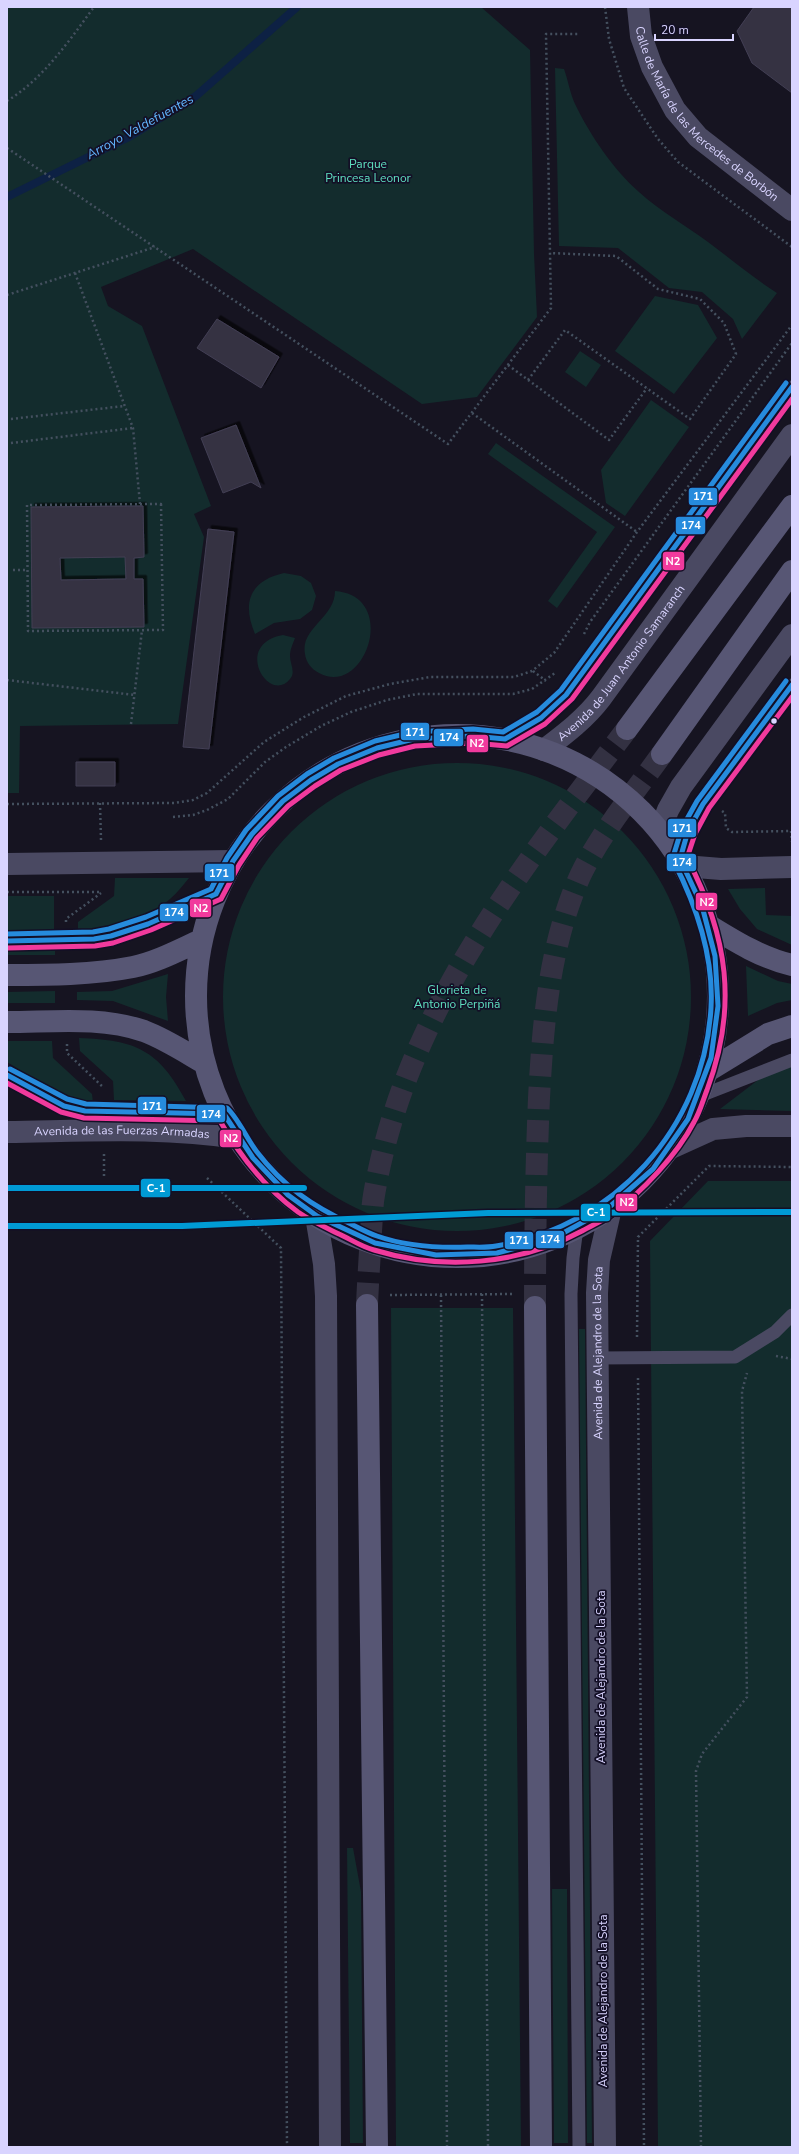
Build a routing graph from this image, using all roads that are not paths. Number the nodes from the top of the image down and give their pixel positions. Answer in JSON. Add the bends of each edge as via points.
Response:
{"nodes":[{"id":1,"x":638,"y":7,"type":"edge"},
{"id":2,"x":792,"y":210,"type":"edge"},
{"id":3,"x":792,"y":387,"type":"edge"},
{"id":4,"x":792,"y":435,"type":"edge"},
{"id":5,"x":792,"y":506,"type":"edge"},
{"id":6,"x":792,"y":571,"type":"edge"},
{"id":7,"x":792,"y":635,"type":"edge"},
{"id":8,"x":792,"y":685,"type":"edge"},
{"id":9,"x":627,"y":729,"type":"tunnel mouth"},
{"id":10,"x":505,"y":739,"type":"junction"},
{"id":11,"x":544,"y":750,"type":"junction"},
{"id":12,"x":662,"y":754,"type":"tunnel mouth"},
{"id":13,"x":660,"y":831,"type":"junction"},
{"id":14,"x":233,"y":861,"type":"junction"},
{"id":15,"x":682,"y":862,"type":"junction"},
{"id":16,"x":7,"y":864,"type":"edge"},
{"id":17,"x":786,"y":869,"type":"edge"},
{"id":18,"x":216,"y":894,"type":"junction"},
{"id":19,"x":710,"y":926,"type":"junction"},
{"id":20,"x":201,"y":940,"type":"junction"},
{"id":21,"x":7,"y":941,"type":"edge"},
{"id":22,"x":792,"y":965,"type":"edge"},
{"id":23,"x":7,"y":975,"type":"edge"},
{"id":24,"x":7,"y":1022,"type":"edge"},
{"id":25,"x":792,"y":1026,"type":"edge"},
{"id":26,"x":792,"y":1060,"type":"edge"},
{"id":27,"x":204,"y":1063,"type":"junction"},
{"id":28,"x":708,"y":1071,"type":"junction"},
{"id":29,"x":7,"y":1075,"type":"edge"},
{"id":30,"x":700,"y":1096,"type":"junction"},
{"id":31,"x":224,"y":1114,"type":"junction"},
{"id":32,"x":792,"y":1126,"type":"edge"},
{"id":33,"x":7,"y":1132,"type":"edge"},
{"id":34,"x":237,"y":1138,"type":"junction"},
{"id":35,"x":670,"y":1148,"type":"junction"},
{"id":36,"x":611,"y":1208,"type":"junction"},
{"id":37,"x":316,"y":1216,"type":"junction"},
{"id":38,"x":577,"y":1228,"type":"junction"},
{"id":39,"x":528,"y":1300,"type":"tunnel mouth"},
{"id":40,"x":367,"y":1305,"type":"tunnel mouth"},
{"id":41,"x":792,"y":1316,"type":"edge"},
{"id":42,"x":598,"y":1358,"type":"junction"},
{"id":43,"x":330,"y":2147,"type":"edge"},
{"id":44,"x":377,"y":2147,"type":"edge"},
{"id":45,"x":541,"y":2147,"type":"edge"},
{"id":46,"x":579,"y":2147,"type":"edge"},
{"id":47,"x":605,"y":2147,"type":"edge"}],
"edges":[{"from":1,"to":2,"type":"street","name":"Calle de María de las Mercedes de Borbón","via":[[641,36],[652,67],[675,110],[698,137]]},
{"from":3,"to":10,"type":"lane","via":[[562,700],[541,718]]},
{"from":4,"to":11,"type":"street","name":"Avenida de Juan Antonio Samaranch","via":[[594,708],[569,732]]},
{"from":5,"to":9,"type":"street"},
{"from":6,"to":12,"type":"street"},
{"from":7,"to":13,"type":"street","via":[[681,787]]},
{"from":8,"to":15,"type":"lane","via":[[703,804],[688,831]]},
{"from":10,"to":11,"type":"street"},
{"from":10,"to":14,"type":"street","via":[[473,736],[414,739],[377,748],[338,764],[311,780],[283,802],[252,834]]},
{"from":11,"to":13,"type":"street","via":[[579,765],[606,781],[633,803]]},
{"from":13,"to":15,"type":"street"},
{"from":14,"to":16,"type":"street"},
{"from":14,"to":18,"type":"street"},
{"from":15,"to":17,"type":"street","via":[[721,869]]},
{"from":15,"to":19,"type":"street","via":[[703,905]]},
{"from":18,"to":20,"type":"street"},
{"from":18,"to":21,"type":"lane","via":[[148,924],[111,936],[90,940]]},
{"from":19,"to":22,"type":"street","via":[[741,945],[775,961]]},
{"from":19,"to":28,"type":"street","via":[[716,954],[719,998],[715,1042]]},
{"from":20,"to":23,"type":"street","via":[[167,956],[133,967],[66,975]]},
{"from":20,"to":27,"type":"street","via":[[196,1002],[198,1033]]},
{"from":24,"to":27,"type":"street","via":[[93,1021],[123,1025],[146,1032]]},
{"from":25,"to":28,"type":"street","via":[[768,1034]]},
{"from":26,"to":30,"type":"lane"},
{"from":27,"to":31,"type":"street"},
{"from":28,"to":30,"type":"street"},
{"from":29,"to":31,"type":"lane","name":"Avenida de las Fuerzas Armadas","via":[[64,1106],[86,1111]]},
{"from":30,"to":35,"type":"street"},
{"from":31,"to":34,"type":"street"},
{"from":32,"to":35,"type":"street","via":[[746,1126],[713,1130]]},
{"from":33,"to":34,"type":"street","name":"Avenida de las Fuerzas Armadas","via":[[202,1132]]},
{"from":34,"to":37,"type":"street","via":[[281,1189]]},
{"from":35,"to":36,"type":"street","via":[[643,1180]]},
{"from":36,"to":38,"type":"street"},
{"from":36,"to":42,"type":"street","name":"Avenida de Alejandro de la Sota","via":[[598,1276]]},
{"from":37,"to":38,"type":"street","via":[[343,1231],[371,1242],[430,1256],[467,1256],[520,1250]]},
{"from":37,"to":43,"type":"street","via":[[323,1252],[326,1296]]},
{"from":38,"to":46,"type":"lane","name":"Avenida de Alejandro de la Sota","via":[[572,1302]]},
{"from":39,"to":45,"type":"street"},
{"from":40,"to":44,"type":"street"},
{"from":41,"to":42,"type":"lane","via":[[775,1332],[735,1357]]},
{"from":42,"to":47,"type":"street","name":"Avenida de Alejandro de la Sota"}]}
